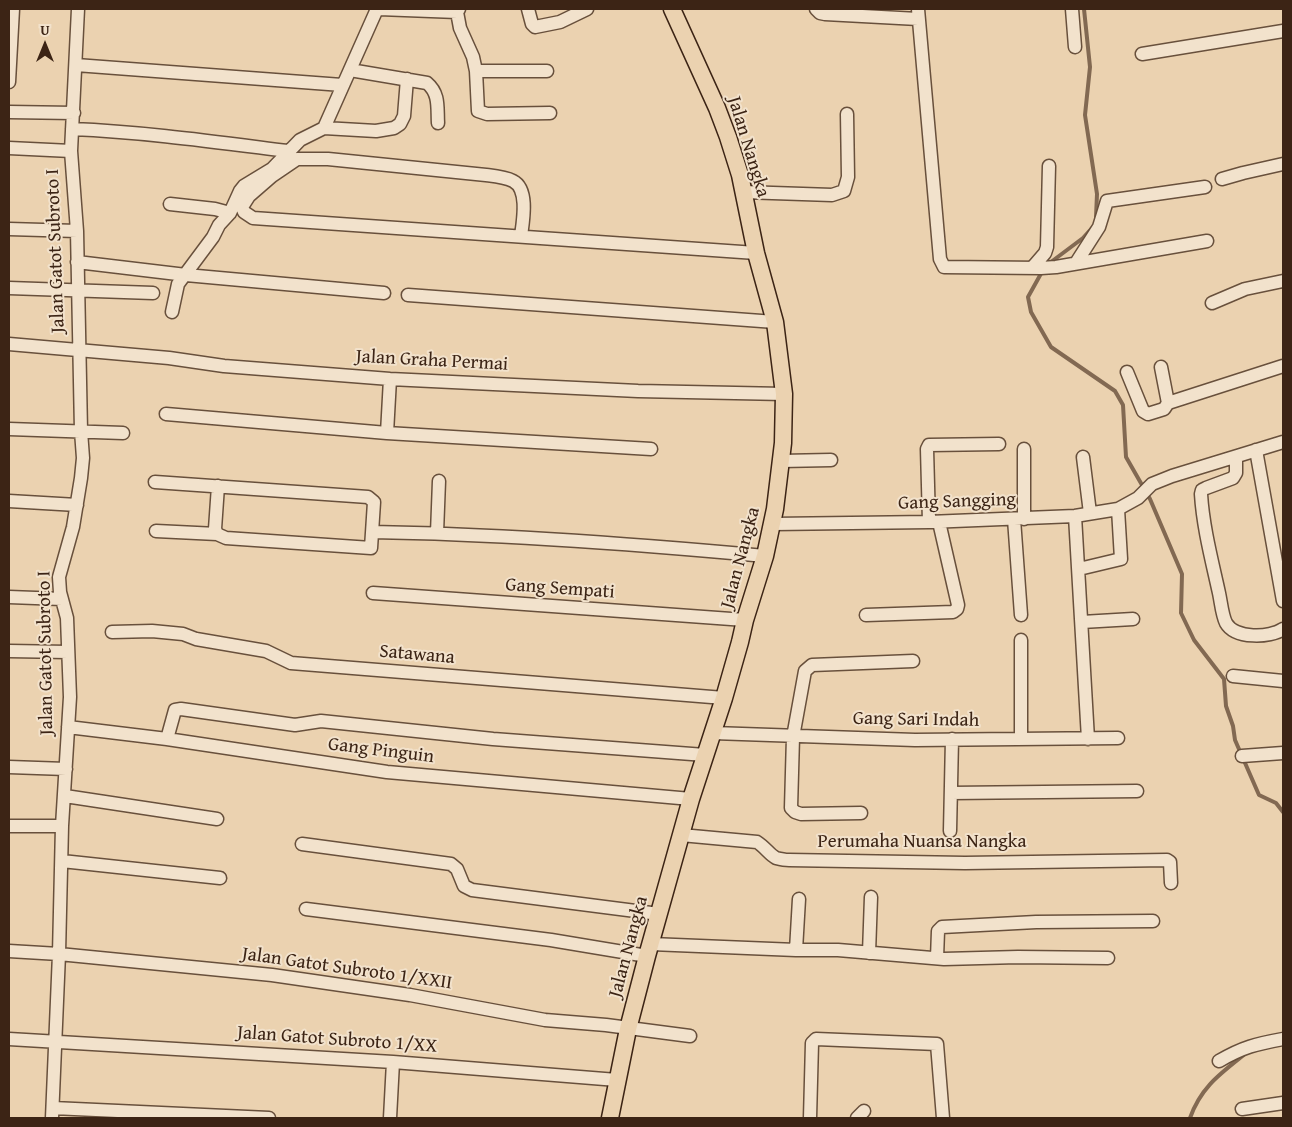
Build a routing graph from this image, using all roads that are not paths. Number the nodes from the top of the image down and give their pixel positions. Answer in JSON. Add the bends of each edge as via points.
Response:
{"nodes":[{"id":1,"x":13,"y":9,"type":"edge"},
{"id":2,"x":78,"y":9,"type":"edge"},
{"id":3,"x":378,"y":9,"type":"edge"},
{"id":4,"x":528,"y":9,"type":"edge"},
{"id":5,"x":587,"y":9,"type":"edge"},
{"id":6,"x":672,"y":9,"type":"edge"},
{"id":7,"x":816,"y":9,"type":"edge"},
{"id":8,"x":1072,"y":9,"type":"edge"},
{"id":9,"x":458,"y":10,"type":"edge"},
{"id":10,"x":918,"y":14,"type":"edge"},
{"id":11,"x":1283,"y":31,"type":"edge"},
{"id":12,"x":1075,"y":47,"type":"dead end"},
{"id":13,"x":1142,"y":54,"type":"dead end"},
{"id":14,"x":76,"y":65,"type":"junction"},
{"id":15,"x":350,"y":70,"type":"junction"},
{"id":16,"x":476,"y":71,"type":"junction"},
{"id":17,"x":547,"y":71,"type":"dead end"},
{"id":18,"x":407,"y":79,"type":"junction"},
{"id":19,"x":9,"y":82,"type":"edge"},
{"id":20,"x":342,"y":85,"type":"junction"},
{"id":21,"x":9,"y":112,"type":"edge"},
{"id":22,"x":74,"y":113,"type":"junction"},
{"id":23,"x":550,"y":113,"type":"dead end"},
{"id":24,"x":847,"y":114,"type":"dead end"},
{"id":25,"x":438,"y":123,"type":"dead end"},
{"id":26,"x":324,"y":128,"type":"junction"},
{"id":27,"x":72,"y":129,"type":"junction"},
{"id":28,"x":9,"y":148,"type":"edge"},
{"id":29,"x":71,"y":151,"type":"junction"},
{"id":30,"x":288,"y":151,"type":"junction"},
{"id":31,"x":1283,"y":164,"type":"edge"},
{"id":32,"x":1048,"y":166,"type":"dead end"},
{"id":33,"x":1222,"y":179,"type":"dead end"},
{"id":34,"x":1205,"y":187,"type":"dead end"},
{"id":35,"x":743,"y":192,"type":"junction"},
{"id":36,"x":170,"y":204,"type":"dead end"},
{"id":37,"x":230,"y":213,"type":"junction"},
{"id":38,"x":9,"y":229,"type":"edge"},
{"id":39,"x":77,"y":231,"type":"junction"},
{"id":40,"x":521,"y":236,"type":"junction"},
{"id":41,"x":1207,"y":241,"type":"dead end"},
{"id":42,"x":756,"y":253,"type":"junction"},
{"id":43,"x":77,"y":262,"type":"junction"},
{"id":44,"x":1076,"y":263,"type":"junction"},
{"id":45,"x":1036,"y":268,"type":"junction"},
{"id":46,"x":186,"y":275,"type":"junction"},
{"id":47,"x":1283,"y":281,"type":"edge"},
{"id":48,"x":9,"y":288,"type":"edge"},
{"id":49,"x":78,"y":291,"type":"junction"},
{"id":50,"x":153,"y":293,"type":"dead end"},
{"id":51,"x":384,"y":293,"type":"dead end"},
{"id":52,"x":408,"y":295,"type":"dead end"},
{"id":53,"x":1212,"y":303,"type":"dead end"},
{"id":54,"x":172,"y":312,"type":"dead end"},
{"id":55,"x":775,"y":322,"type":"junction"},
{"id":56,"x":9,"y":344,"type":"edge"},
{"id":57,"x":79,"y":350,"type":"junction"},
{"id":58,"x":1283,"y":366,"type":"edge"},
{"id":59,"x":1161,"y":367,"type":"dead end"},
{"id":60,"x":1127,"y":372,"type":"dead end"},
{"id":61,"x":390,"y":379,"type":"junction"},
{"id":62,"x":784,"y":394,"type":"junction"},
{"id":63,"x":1168,"y":403,"type":"junction"},
{"id":64,"x":166,"y":414,"type":"dead end"},
{"id":65,"x":9,"y":429,"type":"edge"},
{"id":66,"x":81,"y":431,"type":"junction"},
{"id":67,"x":122,"y":433,"type":"dead end"},
{"id":68,"x":387,"y":433,"type":"junction"},
{"id":69,"x":1283,"y":442,"type":"edge"},
{"id":70,"x":999,"y":444,"type":"dead end"},
{"id":71,"x":651,"y":449,"type":"dead end"},
{"id":72,"x":1024,"y":449,"type":"dead end"},
{"id":73,"x":1256,"y":450,"type":"junction"},
{"id":74,"x":1083,"y":457,"type":"dead end"},
{"id":75,"x":1236,"y":457,"type":"junction"},
{"id":76,"x":831,"y":460,"type":"dead end"},
{"id":77,"x":781,"y":461,"type":"junction"},
{"id":78,"x":439,"y":481,"type":"dead end"},
{"id":79,"x":155,"y":482,"type":"dead end"},
{"id":80,"x":218,"y":486,"type":"junction"},
{"id":81,"x":9,"y":501,"type":"edge"},
{"id":82,"x":77,"y":505,"type":"junction"},
{"id":83,"x":1118,"y":509,"type":"junction"},
{"id":84,"x":1090,"y":513,"type":"junction"},
{"id":85,"x":1075,"y":516,"type":"junction"},
{"id":86,"x":1019,"y":519,"type":"junction"},
{"id":87,"x":934,"y":522,"type":"junction"},
{"id":88,"x":773,"y":524,"type":"junction"},
{"id":89,"x":156,"y":531,"type":"dead end"},
{"id":90,"x":373,"y":532,"type":"junction"},
{"id":91,"x":437,"y":533,"type":"junction"},
{"id":92,"x":217,"y":534,"type":"junction"},
{"id":93,"x":765,"y":556,"type":"junction"},
{"id":94,"x":1079,"y":569,"type":"junction"},
{"id":95,"x":373,"y":593,"type":"dead end"},
{"id":96,"x":9,"y":597,"type":"edge"},
{"id":97,"x":62,"y":599,"type":"junction"},
{"id":98,"x":1283,"y":600,"type":"edge"},
{"id":99,"x":866,"y":615,"type":"dead end"},
{"id":100,"x":1021,"y":615,"type":"dead end"},
{"id":101,"x":1133,"y":619,"type":"dead end"},
{"id":102,"x":745,"y":620,"type":"junction"},
{"id":103,"x":1082,"y":622,"type":"junction"},
{"id":104,"x":1283,"y":629,"type":"edge"},
{"id":105,"x":112,"y":632,"type":"dead end"},
{"id":106,"x":1021,"y":640,"type":"dead end"},
{"id":107,"x":9,"y":651,"type":"edge"},
{"id":108,"x":68,"y":652,"type":"junction"},
{"id":109,"x":913,"y":662,"type":"dead end"},
{"id":110,"x":1233,"y":676,"type":"dead end"},
{"id":111,"x":1283,"y":681,"type":"edge"},
{"id":112,"x":724,"y":698,"type":"junction"},
{"id":113,"x":68,"y":727,"type":"junction"},
{"id":114,"x":713,"y":733,"type":"junction"},
{"id":115,"x":793,"y":736,"type":"junction"},
{"id":116,"x":1118,"y":738,"type":"dead end"},
{"id":117,"x":167,"y":739,"type":"junction"},
{"id":118,"x":952,"y":739,"type":"junction"},
{"id":119,"x":1021,"y":739,"type":"junction"},
{"id":120,"x":1088,"y":739,"type":"junction"},
{"id":121,"x":1283,"y":753,"type":"edge"},
{"id":122,"x":705,"y":755,"type":"junction"},
{"id":123,"x":1242,"y":756,"type":"dead end"},
{"id":124,"x":9,"y":767,"type":"edge"},
{"id":125,"x":66,"y":769,"type":"junction"},
{"id":126,"x":1137,"y":791,"type":"dead end"},
{"id":127,"x":951,"y":793,"type":"junction"},
{"id":128,"x":65,"y":796,"type":"junction"},
{"id":129,"x":691,"y":799,"type":"junction"},
{"id":130,"x":860,"y":813,"type":"dead end"},
{"id":131,"x":217,"y":819,"type":"dead end"},
{"id":132,"x":9,"y":826,"type":"edge"},
{"id":133,"x":62,"y":826,"type":"junction"},
{"id":134,"x":950,"y":831,"type":"dead end"},
{"id":135,"x":681,"y":835,"type":"junction"},
{"id":136,"x":302,"y":844,"type":"dead end"},
{"id":137,"x":62,"y":861,"type":"junction"},
{"id":138,"x":220,"y":878,"type":"dead end"},
{"id":139,"x":1171,"y":883,"type":"dead end"},
{"id":140,"x":871,"y":897,"type":"dead end"},
{"id":141,"x":798,"y":899,"type":"dead end"},
{"id":142,"x":306,"y":909,"type":"dead end"},
{"id":143,"x":659,"y":914,"type":"junction"},
{"id":144,"x":1153,"y":921,"type":"dead end"},
{"id":145,"x":649,"y":950,"type":"junction"},
{"id":146,"x":796,"y":950,"type":"junction"},
{"id":147,"x":9,"y":951,"type":"edge"},
{"id":148,"x":869,"y":953,"type":"junction"},
{"id":149,"x":60,"y":954,"type":"junction"},
{"id":150,"x":937,"y":958,"type":"junction"},
{"id":151,"x":1108,"y":958,"type":"dead end"},
{"id":152,"x":628,"y":1029,"type":"junction"},
{"id":153,"x":690,"y":1036,"type":"dead end"},
{"id":154,"x":9,"y":1039,"type":"edge"},
{"id":155,"x":1283,"y":1039,"type":"edge"},
{"id":156,"x":55,"y":1041,"type":"junction"},
{"id":157,"x":1219,"y":1061,"type":"dead end"},
{"id":158,"x":393,"y":1062,"type":"junction"},
{"id":159,"x":617,"y":1080,"type":"junction"},
{"id":160,"x":1283,"y":1103,"type":"edge"},
{"id":161,"x":1242,"y":1109,"type":"dead end"},
{"id":162,"x":52,"y":1113,"type":"edge"},
{"id":163,"x":269,"y":1118,"type":"edge"},
{"id":164,"x":390,"y":1118,"type":"edge"},
{"id":165,"x":610,"y":1118,"type":"edge"},
{"id":166,"x":810,"y":1118,"type":"edge"},
{"id":167,"x":943,"y":1118,"type":"edge"}],
"edges":[{"from":1,"to":19,"type":"street"},
{"from":2,"to":14,"type":"street","name":"Jalan Gatot Subroto I"},
{"from":3,"to":9,"type":"street"},
{"from":3,"to":15,"type":"street"},
{"from":4,"to":5,"type":"street","via":[[535,27],[560,22]]},
{"from":6,"to":35,"type":"main road","name":"Jalan Nangka","via":[[717,108]]},
{"from":7,"to":10,"type":"street","via":[[825,14]]},
{"from":8,"to":12,"type":"street"},
{"from":9,"to":16,"type":"street","via":[[460,28]]},
{"from":10,"to":45,"type":"street","via":[[941,264],[947,268]]},
{"from":11,"to":13,"type":"street"},
{"from":14,"to":20,"type":"street"},
{"from":14,"to":22,"type":"street","name":"Jalan Gatot Subroto I"},
{"from":15,"to":18,"type":"street"},
{"from":15,"to":20,"type":"street"},
{"from":16,"to":17,"type":"street"},
{"from":16,"to":23,"type":"street","via":[[480,112]]},
{"from":18,"to":25,"type":"street","via":[[427,83],[433,88],[437,95]]},
{"from":18,"to":26,"type":"street","via":[[404,116],[394,128],[376,131]]},
{"from":20,"to":26,"type":"street"},
{"from":21,"to":22,"type":"street"},
{"from":22,"to":27,"type":"street","name":"Jalan Gatot Subroto I"},
{"from":24,"to":35,"type":"street","via":[[848,177],[844,191],[832,195]]},
{"from":26,"to":30,"type":"street","via":[[300,140]]},
{"from":27,"to":29,"type":"street","name":"Jalan Gatot Subroto I"},
{"from":27,"to":30,"type":"street"},
{"from":28,"to":29,"type":"street"},
{"from":29,"to":39,"type":"street","name":"Jalan Gatot Subroto I"},
{"from":30,"to":37,"type":"street","via":[[272,169],[240,190]]},
{"from":31,"to":33,"type":"street"},
{"from":32,"to":45,"type":"street","via":[[1047,247]]},
{"from":34,"to":44,"type":"street","via":[[1107,201],[1099,227]]},
{"from":35,"to":42,"type":"main road","name":"Jalan Nangka"},
{"from":36,"to":37,"type":"street"},
{"from":37,"to":46,"type":"street","via":[[218,225]]},
{"from":38,"to":39,"type":"street"},
{"from":39,"to":43,"type":"street","name":"Jalan Gatot Subroto I"},
{"from":40,"to":40,"type":"street","via":[[524,206],[519,187],[510,179],[486,175],[328,159],[297,159],[249,196],[242,207],[253,218]]},
{"from":40,"to":42,"type":"street"},
{"from":41,"to":44,"type":"street"},
{"from":42,"to":55,"type":"main road","name":"Jalan Nangka"},
{"from":43,"to":46,"type":"street"},
{"from":43,"to":49,"type":"street","name":"Jalan Gatot Subroto I"},
{"from":44,"to":45,"type":"street"},
{"from":46,"to":51,"type":"street"},
{"from":46,"to":54,"type":"street","via":[[178,284]]},
{"from":47,"to":53,"type":"street","via":[[1246,289]]},
{"from":48,"to":49,"type":"street"},
{"from":49,"to":50,"type":"street"},
{"from":49,"to":57,"type":"street","name":"Jalan Gatot Subroto I"},
{"from":52,"to":55,"type":"street"},
{"from":55,"to":62,"type":"main road","name":"Jalan Nangka"},
{"from":56,"to":57,"type":"street","name":"Jalan Graha Permai"},
{"from":57,"to":61,"type":"street","name":"Jalan Graha Permai"},
{"from":57,"to":66,"type":"street","name":"Jalan Gatot Subroto I"},
{"from":58,"to":63,"type":"street"},
{"from":59,"to":63,"type":"street"},
{"from":60,"to":63,"type":"street","via":[[1144,413],[1162,410]]},
{"from":61,"to":62,"type":"street","name":"Jalan Graha Permai","via":[[638,391]]},
{"from":61,"to":68,"type":"street"},
{"from":62,"to":77,"type":"main road","name":"Jalan Nangka"},
{"from":64,"to":68,"type":"street"},
{"from":65,"to":66,"type":"street"},
{"from":66,"to":67,"type":"street"},
{"from":66,"to":82,"type":"street","name":"Jalan Gatot Subroto I","via":[[83,463]]},
{"from":68,"to":71,"type":"street"},
{"from":69,"to":73,"type":"street"},
{"from":70,"to":87,"type":"street","via":[[929,445]]},
{"from":72,"to":86,"type":"street"},
{"from":73,"to":75,"type":"street"},
{"from":73,"to":98,"type":"street"},
{"from":74,"to":84,"type":"street"},
{"from":75,"to":83,"type":"street","name":"Gang Sangging","via":[[1152,484],[1138,498]]},
{"from":75,"to":104,"type":"street","via":[[1233,478],[1206,488],[1200,494],[1226,622],[1233,630],[1252,635],[1264,636]]},
{"from":76,"to":77,"type":"street"},
{"from":77,"to":88,"type":"main road","name":"Jalan Nangka"},
{"from":78,"to":91,"type":"street"},
{"from":79,"to":80,"type":"street"},
{"from":80,"to":90,"type":"street","via":[[368,497],[374,502]]},
{"from":80,"to":92,"type":"street"},
{"from":81,"to":82,"type":"street"},
{"from":82,"to":97,"type":"street","name":"Jalan Gatot Subroto I","via":[[59,577]]},
{"from":83,"to":84,"type":"street","name":"Gang Sangging"},
{"from":83,"to":94,"type":"street","via":[[1121,559]]},
{"from":84,"to":85,"type":"street","name":"Gang Sangging"},
{"from":85,"to":86,"type":"street","name":"Gang Sangging"},
{"from":85,"to":94,"type":"street"},
{"from":86,"to":87,"type":"street","name":"Gang Sangging"},
{"from":86,"to":100,"type":"street"},
{"from":87,"to":88,"type":"street","name":"Gang Sangging"},
{"from":87,"to":99,"type":"street","via":[[957,609],[953,612]]},
{"from":88,"to":93,"type":"main road","name":"Jalan Nangka"},
{"from":89,"to":92,"type":"street"},
{"from":90,"to":91,"type":"street"},
{"from":90,"to":92,"type":"street","via":[[371,548],[226,538]]},
{"from":91,"to":93,"type":"street","via":[[591,541]]},
{"from":93,"to":102,"type":"main road","name":"Jalan Nangka"},
{"from":94,"to":103,"type":"street"},
{"from":95,"to":102,"type":"street","name":"Gang Sempati"},
{"from":96,"to":97,"type":"street"},
{"from":97,"to":108,"type":"street","name":"Jalan Gatot Subroto I"},
{"from":101,"to":103,"type":"street"},
{"from":102,"to":112,"type":"main road","name":"Jalan Nangka"},
{"from":103,"to":120,"type":"street"},
{"from":105,"to":112,"type":"street","name":"Satawana","via":[[183,634],[266,651],[291,663]]},
{"from":106,"to":119,"type":"street"},
{"from":107,"to":108,"type":"street"},
{"from":108,"to":113,"type":"street","name":"Jalan Gatot Subroto I"},
{"from":109,"to":115,"type":"street","via":[[808,666],[804,671]]},
{"from":110,"to":111,"type":"street"},
{"from":112,"to":114,"type":"main road","name":"Jalan Nangka"},
{"from":113,"to":117,"type":"street","name":"Gang Pinguin"},
{"from":113,"to":125,"type":"street","name":"Jalan Gatot Subroto I"},
{"from":114,"to":115,"type":"street","name":"Gang Sari Indah"},
{"from":114,"to":122,"type":"main road","name":"Jalan Nangka"},
{"from":115,"to":118,"type":"street","name":"Gang Sari Indah"},
{"from":115,"to":130,"type":"street","via":[[791,808],[801,814]]},
{"from":116,"to":120,"type":"street","name":"Gang Sari Indah"},
{"from":117,"to":122,"type":"street","via":[[172,714],[181,708],[295,724],[320,721],[493,739]]},
{"from":117,"to":129,"type":"street","name":"Gang Pinguin","via":[[386,772]]},
{"from":118,"to":119,"type":"street","name":"Gang Sari Indah"},
{"from":118,"to":127,"type":"street"},
{"from":119,"to":120,"type":"street","name":"Gang Sari Indah"},
{"from":121,"to":123,"type":"street"},
{"from":122,"to":129,"type":"main road","name":"Jalan Nangka"},
{"from":124,"to":125,"type":"street"},
{"from":125,"to":128,"type":"street","name":"Jalan Gatot Subroto I"},
{"from":126,"to":127,"type":"street"},
{"from":127,"to":134,"type":"street"},
{"from":128,"to":131,"type":"street"},
{"from":128,"to":133,"type":"street","name":"Jalan Gatot Subroto I"},
{"from":129,"to":135,"type":"main road","name":"Jalan Nangka"},
{"from":132,"to":133,"type":"street"},
{"from":133,"to":137,"type":"street","name":"Jalan Gatot Subroto I"},
{"from":135,"to":139,"type":"street","name":"Perumaha Nuansa Nangka","via":[[757,842],[776,858],[788,860],[966,863],[1169,860]]},
{"from":135,"to":143,"type":"main road","name":"Jalan Nangka"},
{"from":136,"to":143,"type":"street","via":[[451,864],[457,869],[464,886],[472,890]]},
{"from":137,"to":138,"type":"street"},
{"from":137,"to":149,"type":"street","name":"Jalan Gatot Subroto I"},
{"from":140,"to":148,"type":"street"},
{"from":141,"to":146,"type":"street"},
{"from":142,"to":145,"type":"street"},
{"from":143,"to":145,"type":"main road","name":"Jalan Nangka"},
{"from":144,"to":150,"type":"street","via":[[942,926],[938,931]]},
{"from":145,"to":146,"type":"street"},
{"from":145,"to":152,"type":"main road","name":"Jalan Nangka"},
{"from":146,"to":148,"type":"street"},
{"from":147,"to":149,"type":"street","name":"Jalan Gatot Subroto 1/XXII"},
{"from":148,"to":150,"type":"street"},
{"from":149,"to":152,"type":"street","name":"Jalan Gatot Subroto 1/XXII","via":[[272,975],[410,995],[544,1020]]},
{"from":149,"to":156,"type":"street","name":"Jalan Gatot Subroto I"},
{"from":150,"to":151,"type":"street"},
{"from":152,"to":153,"type":"street","name":"Jalan Gatot Subroto 1/XXII"},
{"from":152,"to":159,"type":"main road","name":"Jalan Nangka"},
{"from":154,"to":156,"type":"street","name":"Jalan Gatot Subroto 1/XX"},
{"from":155,"to":157,"type":"street","via":[[1239,1049]]},
{"from":156,"to":158,"type":"street","name":"Jalan Gatot Subroto 1/XX"},
{"from":156,"to":162,"type":"street","name":"Jalan Gatot Subroto I"},
{"from":158,"to":159,"type":"street","name":"Jalan Gatot Subroto 1/XX"},
{"from":158,"to":164,"type":"street"},
{"from":159,"to":165,"type":"main road","name":"Jalan Nangka"},
{"from":160,"to":161,"type":"street"},
{"from":162,"to":163,"type":"street"},
{"from":166,"to":167,"type":"street","via":[[812,1043],[816,1040],[936,1043]]}]}
